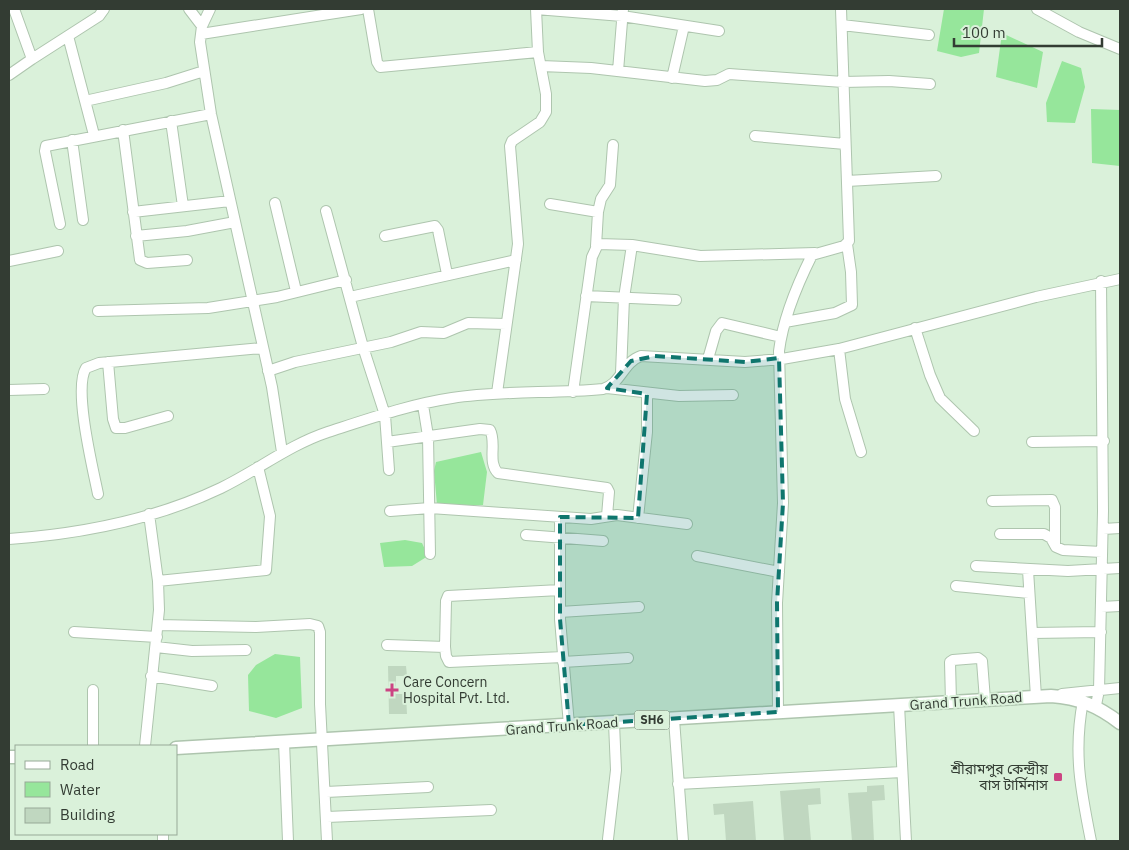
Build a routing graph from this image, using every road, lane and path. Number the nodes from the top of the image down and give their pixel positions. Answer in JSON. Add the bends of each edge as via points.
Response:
{"nodes":[{"id":1,"x":14,"y":9,"type":"edge"},
{"id":2,"x":188,"y":9,"type":"edge"},
{"id":3,"x":210,"y":9,"type":"edge"},
{"id":4,"x":349,"y":9,"type":"edge"},
{"id":5,"x":361,"y":9,"type":"edge"},
{"id":6,"x":368,"y":9,"type":"edge"},
{"id":7,"x":536,"y":9,"type":"edge"},
{"id":8,"x":841,"y":9,"type":"edge"},
{"id":9,"x":1037,"y":9,"type":"edge"},
{"id":10,"x":105,"y":10,"type":"edge"},
{"id":11,"x":623,"y":13,"type":"edge"},
{"id":12,"x":842,"y":25,"type":"junction"},
{"id":13,"x":684,"y":26,"type":"junction"},
{"id":14,"x":201,"y":30,"type":"junction"},
{"id":15,"x":719,"y":31,"type":"dead end"},
{"id":16,"x":929,"y":35,"type":"dead end"},
{"id":17,"x":68,"y":36,"type":"junction"},
{"id":18,"x":1120,"y":48,"type":"edge"},
{"id":19,"x":538,"y":52,"type":"junction"},
{"id":20,"x":32,"y":59,"type":"junction"},
{"id":21,"x":541,"y":66,"type":"junction"},
{"id":22,"x":204,"y":71,"type":"junction"},
{"id":23,"x":618,"y":71,"type":"junction"},
{"id":24,"x":9,"y":76,"type":"edge"},
{"id":25,"x":672,"y":78,"type":"junction"},
{"id":26,"x":843,"y":82,"type":"junction"},
{"id":27,"x":930,"y":84,"type":"dead end"},
{"id":28,"x":85,"y":101,"type":"junction"},
{"id":29,"x":211,"y":114,"type":"junction"},
{"id":30,"x":171,"y":121,"type":"junction"},
{"id":31,"x":123,"y":130,"type":"junction"},
{"id":32,"x":94,"y":135,"type":"junction"},
{"id":33,"x":755,"y":136,"type":"dead end"},
{"id":34,"x":72,"y":140,"type":"junction"},
{"id":35,"x":844,"y":144,"type":"junction"},
{"id":36,"x":613,"y":145,"type":"dead end"},
{"id":37,"x":936,"y":176,"type":"dead end"},
{"id":38,"x":846,"y":182,"type":"junction"},
{"id":39,"x":230,"y":201,"type":"junction"},
{"id":40,"x":275,"y":203,"type":"dead end"},
{"id":41,"x":550,"y":204,"type":"dead end"},
{"id":42,"x":183,"y":206,"type":"junction"},
{"id":43,"x":326,"y":211,"type":"dead end"},
{"id":44,"x":133,"y":212,"type":"junction"},
{"id":45,"x":598,"y":212,"type":"junction"},
{"id":46,"x":83,"y":220,"type":"dead end"},
{"id":47,"x":235,"y":222,"type":"junction"},
{"id":48,"x":60,"y":224,"type":"dead end"},
{"id":49,"x":136,"y":236,"type":"junction"},
{"id":50,"x":386,"y":236,"type":"dead end"},
{"id":51,"x":847,"y":244,"type":"junction"},
{"id":52,"x":632,"y":245,"type":"junction"},
{"id":53,"x":596,"y":246,"type":"junction"},
{"id":54,"x":58,"y":252,"type":"dead end"},
{"id":55,"x":815,"y":253,"type":"junction"},
{"id":56,"x":187,"y":260,"type":"dead end"},
{"id":57,"x":516,"y":260,"type":"junction"},
{"id":58,"x":9,"y":261,"type":"edge"},
{"id":59,"x":447,"y":274,"type":"junction"},
{"id":60,"x":1120,"y":279,"type":"edge"},
{"id":61,"x":346,"y":280,"type":"junction"},
{"id":62,"x":1101,"y":281,"type":"junction"},
{"id":63,"x":296,"y":291,"type":"junction"},
{"id":64,"x":586,"y":296,"type":"junction"},
{"id":65,"x":350,"y":297,"type":"junction"},
{"id":66,"x":624,"y":298,"type":"junction"},
{"id":67,"x":676,"y":300,"type":"dead end"},
{"id":68,"x":251,"y":302,"type":"junction"},
{"id":69,"x":98,"y":311,"type":"dead end"},
{"id":70,"x":785,"y":322,"type":"junction"},
{"id":71,"x":506,"y":324,"type":"junction"},
{"id":72,"x":915,"y":328,"type":"junction"},
{"id":73,"x":781,"y":336,"type":"junction"},
{"id":74,"x":363,"y":347,"type":"junction"},
{"id":75,"x":262,"y":348,"type":"junction"},
{"id":76,"x":839,"y":349,"type":"junction"},
{"id":77,"x":779,"y":358,"type":"junction"},
{"id":78,"x":708,"y":359,"type":"junction"},
{"id":79,"x":108,"y":362,"type":"junction"},
{"id":80,"x":268,"y":371,"type":"junction"},
{"id":81,"x":621,"y":373,"type":"junction"},
{"id":82,"x":607,"y":388,"type":"junction"},
{"id":83,"x":44,"y":389,"type":"dead end"},
{"id":84,"x":9,"y":390,"type":"edge"},
{"id":85,"x":572,"y":392,"type":"junction"},
{"id":86,"x":497,"y":393,"type":"junction"},
{"id":87,"x":647,"y":394,"type":"junction"},
{"id":88,"x":733,"y":395,"type":"dead end"},
{"id":89,"x":423,"y":405,"type":"junction"},
{"id":90,"x":385,"y":415,"type":"junction"},
{"id":91,"x":168,"y":416,"type":"dead end"},
{"id":92,"x":974,"y":431,"type":"dead end"},
{"id":93,"x":428,"y":436,"type":"junction"},
{"id":94,"x":1104,"y":441,"type":"junction"},
{"id":95,"x":387,"y":442,"type":"junction"},
{"id":96,"x":1032,"y":442,"type":"dead end"},
{"id":97,"x":282,"y":452,"type":"junction"},
{"id":98,"x":861,"y":452,"type":"dead end"},
{"id":99,"x":258,"y":467,"type":"junction"},
{"id":100,"x":389,"y":470,"type":"dead end"},
{"id":101,"x":98,"y":494,"type":"dead end"},
{"id":102,"x":992,"y":502,"type":"dead end"},
{"id":103,"x":430,"y":508,"type":"junction"},
{"id":104,"x":390,"y":511,"type":"dead end"},
{"id":105,"x":148,"y":514,"type":"junction"},
{"id":106,"x":607,"y":516,"type":"junction"},
{"id":107,"x":560,"y":517,"type":"junction"},
{"id":108,"x":638,"y":518,"type":"junction"},
{"id":109,"x":687,"y":524,"type":"dead end"},
{"id":110,"x":1120,"y":528,"type":"edge"},
{"id":111,"x":1103,"y":529,"type":"junction"},
{"id":112,"x":1000,"y":534,"type":"dead end"},
{"id":113,"x":526,"y":535,"type":"dead end"},
{"id":114,"x":560,"y":538,"type":"junction"},
{"id":115,"x":9,"y":539,"type":"edge"},
{"id":116,"x":603,"y":541,"type":"dead end"},
{"id":117,"x":1055,"y":545,"type":"junction"},
{"id":118,"x":1102,"y":552,"type":"junction"},
{"id":119,"x":430,"y":554,"type":"dead end"},
{"id":120,"x":697,"y":556,"type":"dead end"},
{"id":121,"x":976,"y":566,"type":"dead end"},
{"id":122,"x":1120,"y":568,"type":"edge"},
{"id":123,"x":1028,"y":570,"type":"junction"},
{"id":124,"x":1101,"y":570,"type":"junction"},
{"id":125,"x":779,"y":572,"type":"junction"},
{"id":126,"x":158,"y":581,"type":"junction"},
{"id":127,"x":956,"y":586,"type":"dead end"},
{"id":128,"x":560,"y":590,"type":"junction"},
{"id":129,"x":1029,"y":593,"type":"junction"},
{"id":130,"x":1120,"y":606,"type":"edge"},
{"id":131,"x":1101,"y":607,"type":"junction"},
{"id":132,"x":639,"y":608,"type":"dead end"},
{"id":133,"x":560,"y":612,"type":"junction"},
{"id":134,"x":158,"y":625,"type":"junction"},
{"id":135,"x":74,"y":632,"type":"dead end"},
{"id":136,"x":1101,"y":632,"type":"junction"},
{"id":137,"x":1032,"y":634,"type":"junction"},
{"id":138,"x":156,"y":642,"type":"junction"},
{"id":139,"x":388,"y":645,"type":"dead end"},
{"id":140,"x":445,"y":647,"type":"junction"},
{"id":141,"x":246,"y":650,"type":"dead end"},
{"id":142,"x":628,"y":658,"type":"dead end"},
{"id":143,"x":563,"y":660,"type":"junction"},
{"id":144,"x":151,"y":676,"type":"junction"},
{"id":145,"x":212,"y":686,"type":"dead end"},
{"id":146,"x":1120,"y":688,"type":"edge"},
{"id":147,"x":93,"y":690,"type":"dead end"},
{"id":148,"x":1099,"y":690,"type":"junction"},
{"id":149,"x":1051,"y":696,"type":"junction"},
{"id":150,"x":1036,"y":697,"type":"junction"},
{"id":151,"x":985,"y":700,"type":"junction"},
{"id":152,"x":1083,"y":701,"type":"junction"},
{"id":153,"x":951,"y":702,"type":"junction"},
{"id":154,"x":899,"y":705,"type":"junction"},
{"id":155,"x":1096,"y":705,"type":"junction"},
{"id":156,"x":778,"y":712,"type":"junction"},
{"id":157,"x":674,"y":719,"type":"junction"},
{"id":158,"x":614,"y":722,"type":"junction"},
{"id":159,"x":1120,"y":724,"type":"edge"},
{"id":160,"x":569,"y":726,"type":"junction"},
{"id":161,"x":322,"y":740,"type":"junction"},
{"id":162,"x":284,"y":742,"type":"junction"},
{"id":163,"x":93,"y":745,"type":"edge"},
{"id":164,"x":145,"y":745,"type":"edge"},
{"id":165,"x":178,"y":748,"type":"edge"},
{"id":166,"x":902,"y":772,"type":"junction"},
{"id":167,"x":678,"y":784,"type":"junction"},
{"id":168,"x":428,"y":787,"type":"dead end"},
{"id":169,"x":326,"y":792,"type":"junction"},
{"id":170,"x":491,"y":810,"type":"dead end"},
{"id":171,"x":327,"y":817,"type":"junction"},
{"id":172,"x":608,"y":839,"type":"dead end"},
{"id":173,"x":288,"y":841,"type":"edge"},
{"id":174,"x":327,"y":841,"type":"edge"},
{"id":175,"x":682,"y":841,"type":"edge"},
{"id":176,"x":906,"y":841,"type":"edge"},
{"id":177,"x":1091,"y":841,"type":"edge"}],
"edges":[{"from":1,"to":20,"type":"street"},
{"from":2,"to":14,"type":"street"},
{"from":3,"to":14,"type":"street"},
{"from":4,"to":5,"type":"street"},
{"from":4,"to":14,"type":"street"},
{"from":6,"to":19,"type":"street","via":[[380,67]]},
{"from":7,"to":11,"type":"street"},
{"from":7,"to":19,"type":"street"},
{"from":8,"to":12,"type":"street"},
{"from":9,"to":18,"type":"street","via":[[1079,32]]},
{"from":10,"to":17,"type":"street"},
{"from":11,"to":13,"type":"street"},
{"from":11,"to":23,"type":"street"},
{"from":12,"to":16,"type":"street"},
{"from":12,"to":26,"type":"street"},
{"from":13,"to":15,"type":"street"},
{"from":13,"to":25,"type":"street"},
{"from":14,"to":22,"type":"street"},
{"from":17,"to":20,"type":"street"},
{"from":17,"to":28,"type":"street"},
{"from":19,"to":21,"type":"street"},
{"from":20,"to":24,"type":"street"},
{"from":21,"to":23,"type":"street"},
{"from":21,"to":57,"type":"street","via":[[546,112],[540,122],[510,146],[518,244]]},
{"from":22,"to":28,"type":"street"},
{"from":22,"to":29,"type":"street"},
{"from":23,"to":25,"type":"street"},
{"from":25,"to":26,"type":"street","via":[[712,81],[729,74]]},
{"from":26,"to":27,"type":"street"},
{"from":26,"to":35,"type":"street"},
{"from":28,"to":32,"type":"street"},
{"from":29,"to":30,"type":"street"},
{"from":29,"to":39,"type":"street"},
{"from":30,"to":31,"type":"street"},
{"from":30,"to":42,"type":"street"},
{"from":31,"to":32,"type":"street"},
{"from":31,"to":44,"type":"street"},
{"from":32,"to":34,"type":"street"},
{"from":33,"to":35,"type":"street"},
{"from":34,"to":46,"type":"street"},
{"from":34,"to":48,"type":"street","via":[[45,148]]},
{"from":35,"to":38,"type":"street"},
{"from":36,"to":45,"type":"street","via":[[610,185],[601,199]]},
{"from":37,"to":38,"type":"street"},
{"from":38,"to":51,"type":"street"},
{"from":39,"to":42,"type":"street"},
{"from":39,"to":47,"type":"street"},
{"from":40,"to":63,"type":"street"},
{"from":41,"to":45,"type":"street"},
{"from":42,"to":44,"type":"street"},
{"from":43,"to":61,"type":"street"},
{"from":44,"to":49,"type":"street"},
{"from":45,"to":53,"type":"street"},
{"from":47,"to":49,"type":"street"},
{"from":47,"to":68,"type":"street"},
{"from":49,"to":56,"type":"street","via":[[141,262]]},
{"from":50,"to":59,"type":"street","via":[[435,226]]},
{"from":51,"to":55,"type":"street"},
{"from":51,"to":70,"type":"street","via":[[852,305],[835,313]]},
{"from":52,"to":53,"type":"street","via":[[601,243]]},
{"from":52,"to":55,"type":"street","via":[[700,256]]},
{"from":52,"to":66,"type":"street"},
{"from":53,"to":64,"type":"street"},
{"from":54,"to":58,"type":"street"},
{"from":55,"to":70,"type":"street","via":[[810,258]]},
{"from":57,"to":59,"type":"street"},
{"from":57,"to":71,"type":"street"},
{"from":59,"to":65,"type":"street"},
{"from":60,"to":62,"type":"street"},
{"from":61,"to":63,"type":"street"},
{"from":61,"to":65,"type":"street"},
{"from":62,"to":72,"type":"street"},
{"from":62,"to":94,"type":"street"},
{"from":63,"to":68,"type":"street"},
{"from":64,"to":66,"type":"street"},
{"from":64,"to":85,"type":"street"},
{"from":65,"to":74,"type":"street"},
{"from":66,"to":67,"type":"street"},
{"from":66,"to":81,"type":"street"},
{"from":68,"to":69,"type":"street","via":[[195,310]]},
{"from":68,"to":75,"type":"street"},
{"from":70,"to":73,"type":"street"},
{"from":71,"to":74,"type":"street","via":[[468,323],[444,333],[421,332]]},
{"from":71,"to":86,"type":"street"},
{"from":72,"to":76,"type":"street"},
{"from":72,"to":92,"type":"street","via":[[940,398]]},
{"from":73,"to":77,"type":"street"},
{"from":73,"to":78,"type":"street","via":[[722,323],[717,327]]},
{"from":74,"to":80,"type":"street"},
{"from":74,"to":90,"type":"street"},
{"from":75,"to":79,"type":"street"},
{"from":75,"to":80,"type":"street"},
{"from":76,"to":77,"type":"street"},
{"from":76,"to":98,"type":"street","via":[[844,393]]},
{"from":77,"to":78,"type":"street","via":[[745,362]]},
{"from":77,"to":125,"type":"street","via":[[784,503]]},
{"from":78,"to":81,"type":"street","via":[[641,356],[631,360]]},
{"from":79,"to":91,"type":"street","via":[[116,428]]},
{"from":79,"to":101,"type":"street","via":[[86,368],[82,381],[86,431]]},
{"from":80,"to":97,"type":"street"},
{"from":81,"to":82,"type":"street"},
{"from":82,"to":85,"type":"street"},
{"from":82,"to":87,"type":"street"},
{"from":83,"to":84,"type":"street"},
{"from":85,"to":86,"type":"street"},
{"from":86,"to":89,"type":"street"},
{"from":87,"to":88,"type":"street"},
{"from":87,"to":108,"type":"street","via":[[647,432]]},
{"from":89,"to":90,"type":"street"},
{"from":89,"to":93,"type":"street"},
{"from":90,"to":95,"type":"street"},
{"from":90,"to":97,"type":"street","via":[[320,435]]},
{"from":93,"to":95,"type":"street"},
{"from":93,"to":103,"type":"street"},
{"from":93,"to":106,"type":"street","via":[[490,430],[493,465],[498,473],[607,488]]},
{"from":94,"to":96,"type":"street"},
{"from":94,"to":111,"type":"street"},
{"from":95,"to":100,"type":"street"},
{"from":97,"to":99,"type":"street"},
{"from":99,"to":105,"type":"street","via":[[222,488]]},
{"from":99,"to":126,"type":"street","via":[[270,516],[266,570]]},
{"from":102,"to":117,"type":"street","via":[[1052,500],[1056,507]]},
{"from":103,"to":104,"type":"street"},
{"from":103,"to":107,"type":"street"},
{"from":103,"to":119,"type":"street"},
{"from":105,"to":115,"type":"street","via":[[89,528]]},
{"from":105,"to":126,"type":"street"},
{"from":106,"to":107,"type":"street","via":[[600,519]]},
{"from":106,"to":108,"type":"street"},
{"from":107,"to":114,"type":"street"},
{"from":108,"to":109,"type":"street"},
{"from":110,"to":111,"type":"street"},
{"from":111,"to":118,"type":"street"},
{"from":112,"to":117,"type":"street","via":[[1044,534]]},
{"from":113,"to":114,"type":"street"},
{"from":114,"to":116,"type":"street"},
{"from":114,"to":128,"type":"street"},
{"from":117,"to":118,"type":"street","via":[[1063,550]]},
{"from":118,"to":124,"type":"street"},
{"from":120,"to":125,"type":"street"},
{"from":121,"to":123,"type":"street"},
{"from":122,"to":124,"type":"street"},
{"from":123,"to":124,"type":"street"},
{"from":123,"to":129,"type":"street"},
{"from":124,"to":131,"type":"street"},
{"from":125,"to":156,"type":"street"},
{"from":126,"to":134,"type":"street"},
{"from":127,"to":129,"type":"street"},
{"from":128,"to":133,"type":"street"},
{"from":128,"to":140,"type":"street","via":[[448,596]]},
{"from":129,"to":137,"type":"street"},
{"from":130,"to":131,"type":"street"},
{"from":131,"to":136,"type":"street"},
{"from":132,"to":133,"type":"street"},
{"from":133,"to":143,"type":"street"},
{"from":134,"to":138,"type":"street"},
{"from":134,"to":161,"type":"street","via":[[318,626]]},
{"from":135,"to":138,"type":"street"},
{"from":136,"to":137,"type":"street"},
{"from":136,"to":148,"type":"street"},
{"from":137,"to":150,"type":"street"},
{"from":138,"to":141,"type":"street","via":[[192,651]]},
{"from":138,"to":144,"type":"street"},
{"from":139,"to":140,"type":"street"},
{"from":140,"to":143,"type":"street","via":[[450,662]]},
{"from":142,"to":143,"type":"street"},
{"from":143,"to":160,"type":"street"},
{"from":144,"to":145,"type":"street"},
{"from":144,"to":164,"type":"street"},
{"from":146,"to":148,"type":"street"},
{"from":147,"to":163,"type":"street"},
{"from":148,"to":149,"type":"street"},
{"from":148,"to":155,"type":"street"},
{"from":149,"to":150,"type":"main road","name":"Grand Trunk Road","number":"SH6"},
{"from":149,"to":152,"type":"main road","name":"Grand Trunk Road","number":"SH6"},
{"from":150,"to":151,"type":"main road","name":"Grand Trunk Road","number":"SH6"},
{"from":151,"to":153,"type":"main road","name":"Grand Trunk Road","number":"SH6"},
{"from":151,"to":153,"type":"street","via":[[982,661],[978,658],[950,662]]},
{"from":152,"to":155,"type":"main road","name":"Grand Trunk Road","number":"SH6"},
{"from":152,"to":177,"type":"street","via":[[1078,729],[1079,774]]},
{"from":153,"to":154,"type":"main road","name":"Grand Trunk Road","number":"SH6"},
{"from":154,"to":156,"type":"main road","name":"Grand Trunk Road","number":"SH6"},
{"from":154,"to":166,"type":"street"},
{"from":155,"to":159,"type":"main road","name":"Grand Trunk Road","number":"SH6"},
{"from":156,"to":157,"type":"main road","name":"Grand Trunk Road","number":"SH6"},
{"from":157,"to":158,"type":"main road","name":"Grand Trunk Road","number":"SH6"},
{"from":157,"to":167,"type":"street"},
{"from":158,"to":160,"type":"main road","name":"Grand Trunk Road","number":"SH6"},
{"from":158,"to":172,"type":"street","via":[[616,770]]},
{"from":160,"to":161,"type":"main road","name":"Grand Trunk Road","number":"SH6"},
{"from":161,"to":162,"type":"main road","name":"Grand Trunk Road","number":"SH6"},
{"from":161,"to":169,"type":"street"},
{"from":162,"to":165,"type":"main road","name":"Grand Trunk Road","number":"SH6"},
{"from":162,"to":173,"type":"street"},
{"from":166,"to":167,"type":"street"},
{"from":166,"to":176,"type":"street"},
{"from":167,"to":175,"type":"street"},
{"from":168,"to":169,"type":"street"},
{"from":169,"to":171,"type":"street"},
{"from":170,"to":171,"type":"street"},
{"from":171,"to":174,"type":"street"}]}
